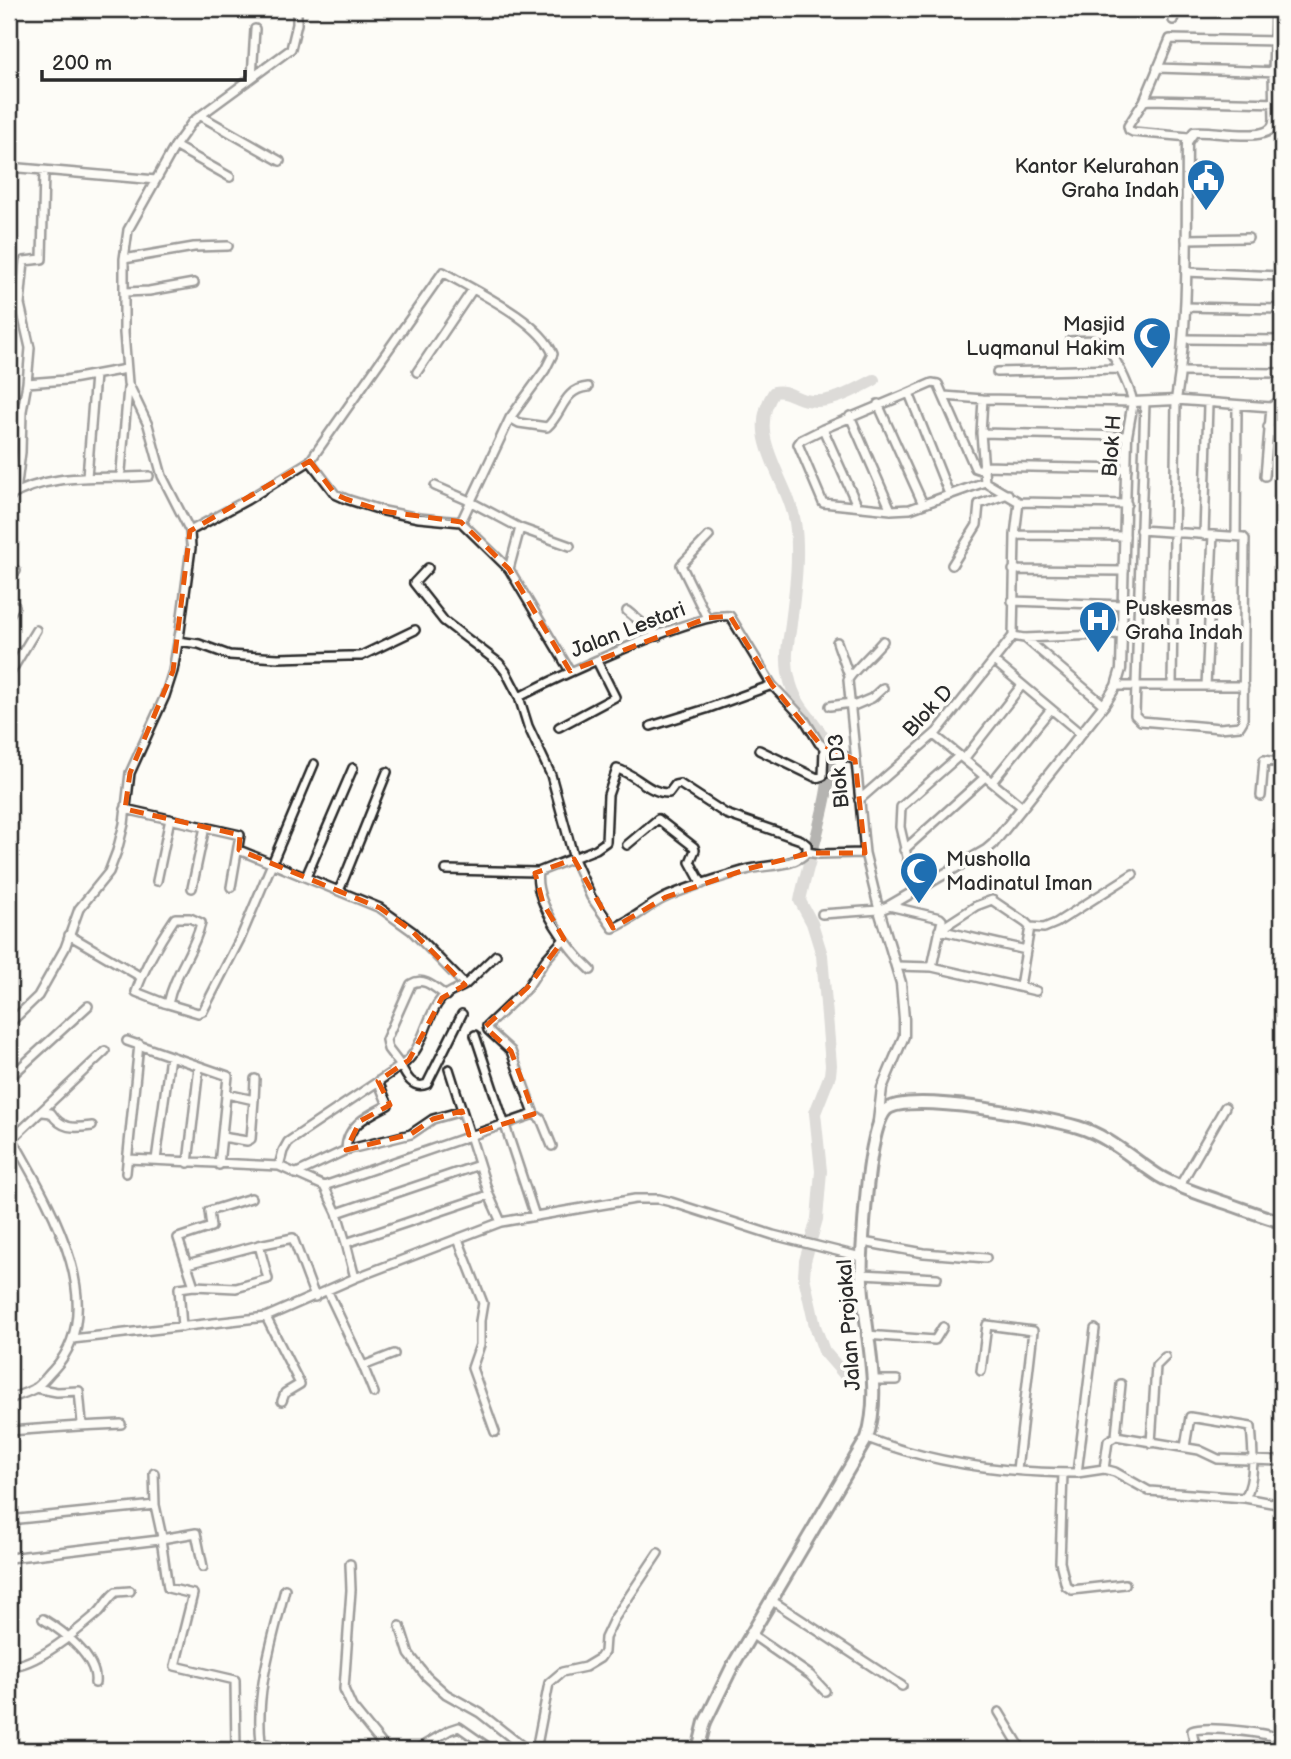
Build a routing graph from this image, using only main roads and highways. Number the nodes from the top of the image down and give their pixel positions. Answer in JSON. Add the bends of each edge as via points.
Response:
{"nodes":[{"id":1,"x":1282,"y":1222,"type":"edge"},
{"id":2,"x":698,"y":1750,"type":"edge"}],
"edges":[{"from":1,"to":2,"type":"main road","name":"Jalan Projakal","via":[[1179,1187],[1078,1127],[987,1109],[914,1102],[888,1108],[878,1121],[866,1184],[861,1256],[873,1380],[872,1424],[751,1634],[705,1722]]}]}
